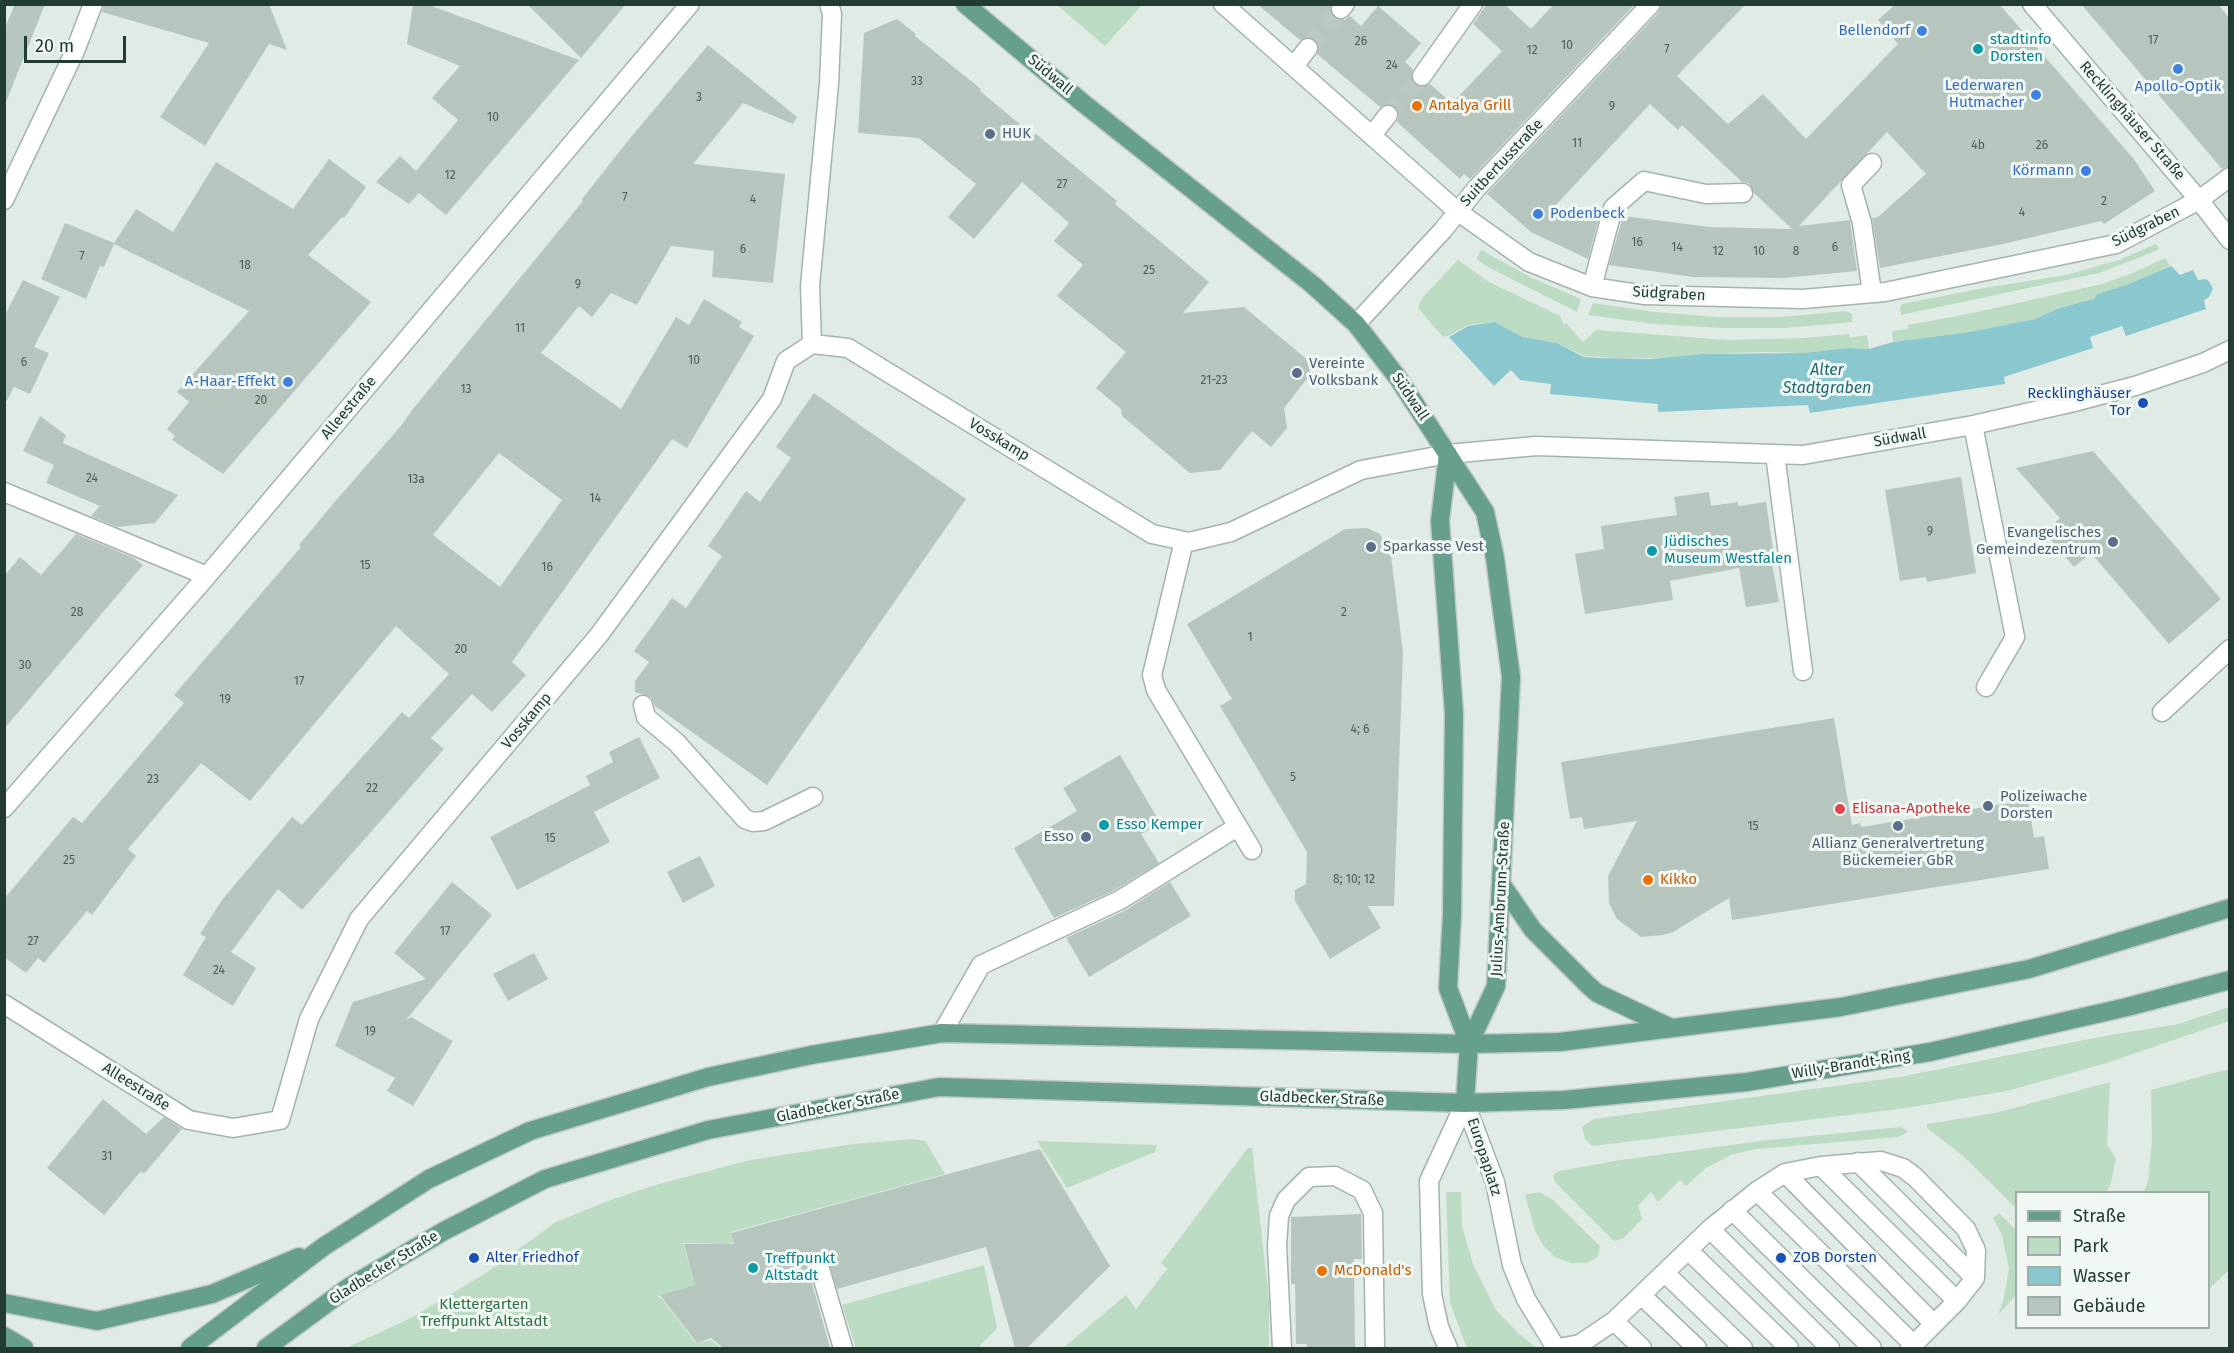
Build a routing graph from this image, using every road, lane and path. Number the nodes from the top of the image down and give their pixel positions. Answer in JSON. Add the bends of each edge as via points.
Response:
{"nodes":[{"id":1,"x":93,"y":4,"type":"edge"},
{"id":2,"x":690,"y":4,"type":"edge"},
{"id":3,"x":829,"y":4,"type":"edge"},
{"id":4,"x":965,"y":4,"type":"edge"},
{"id":5,"x":1222,"y":4,"type":"edge"},
{"id":6,"x":1473,"y":4,"type":"edge"},
{"id":7,"x":1651,"y":4,"type":"edge"},
{"id":8,"x":2032,"y":4,"type":"edge"},
{"id":9,"x":1308,"y":48,"type":"tunnel mouth"},
{"id":10,"x":1294,"y":66,"type":"junction"},
{"id":11,"x":1422,"y":76,"type":"tunnel mouth"},
{"id":12,"x":1388,"y":115,"type":"tunnel mouth"},
{"id":13,"x":1372,"y":135,"type":"junction"},
{"id":14,"x":1872,"y":163,"type":"dead end"},
{"id":15,"x":2229,"y":177,"type":"edge"},
{"id":16,"x":1743,"y":193,"type":"dead end"},
{"id":17,"x":4,"y":200,"type":"edge"},
{"id":18,"x":2199,"y":200,"type":"junction"},
{"id":19,"x":1457,"y":211,"type":"junction"},
{"id":20,"x":2229,"y":240,"type":"edge"},
{"id":21,"x":1592,"y":287,"type":"junction"},
{"id":22,"x":1872,"y":293,"type":"junction"},
{"id":23,"x":1356,"y":324,"type":"junction"},
{"id":24,"x":812,"y":344,"type":"junction"},
{"id":25,"x":2229,"y":350,"type":"edge"},
{"id":26,"x":1973,"y":424,"type":"junction"},
{"id":27,"x":1448,"y":454,"type":"junction"},
{"id":28,"x":1775,"y":454,"type":"junction"},
{"id":29,"x":4,"y":492,"type":"edge"},
{"id":30,"x":1184,"y":541,"type":"junction"},
{"id":31,"x":207,"y":576,"type":"junction"},
{"id":32,"x":2229,"y":649,"type":"edge"},
{"id":33,"x":1803,"y":671,"type":"dead end"},
{"id":34,"x":1986,"y":687,"type":"dead end"},
{"id":35,"x":643,"y":705,"type":"dead end"},
{"id":36,"x":2162,"y":712,"type":"dead end"},
{"id":37,"x":813,"y":797,"type":"dead end"},
{"id":38,"x":4,"y":808,"type":"edge"},
{"id":39,"x":1238,"y":826,"type":"junction"},
{"id":40,"x":1252,"y":850,"type":"dead end"},
{"id":41,"x":1502,"y":885,"type":"junction"},
{"id":42,"x":2229,"y":908,"type":"edge"},
{"id":43,"x":2229,"y":980,"type":"edge"},
{"id":44,"x":4,"y":1004,"type":"edge"},
{"id":45,"x":1671,"y":1028,"type":"junction"},
{"id":46,"x":942,"y":1033,"type":"junction"},
{"id":47,"x":1469,"y":1044,"type":"junction"},
{"id":48,"x":1465,"y":1103,"type":"junction"},
{"id":49,"x":280,"y":1120,"type":"joint"},
{"id":50,"x":1858,"y":1162,"type":"junction"},
{"id":51,"x":1821,"y":1166,"type":"junction"},
{"id":52,"x":1785,"y":1173,"type":"junction"},
{"id":53,"x":1757,"y":1191,"type":"junction"},
{"id":54,"x":1732,"y":1210,"type":"junction"},
{"id":55,"x":1710,"y":1229,"type":"junction"},
{"id":56,"x":323,"y":1247,"type":"junction"},
{"id":57,"x":1688,"y":1251,"type":"junction"},
{"id":58,"x":820,"y":1269,"type":"dead end"},
{"id":59,"x":1665,"y":1273,"type":"junction"},
{"id":60,"x":1975,"y":1278,"type":"junction"},
{"id":61,"x":1641,"y":1295,"type":"junction"},
{"id":62,"x":1957,"y":1301,"type":"junction"},
{"id":63,"x":4,"y":1303,"type":"edge"},
{"id":64,"x":1614,"y":1322,"type":"junction"},
{"id":65,"x":1934,"y":1324,"type":"junction"},
{"id":66,"x":4,"y":1336,"type":"edge"},
{"id":67,"x":1582,"y":1346,"type":"edge"},
{"id":68,"x":1912,"y":1347,"type":"edge"},
{"id":69,"x":24,"y":1348,"type":"edge"},
{"id":70,"x":190,"y":1348,"type":"edge"},
{"id":71,"x":266,"y":1348,"type":"edge"},
{"id":72,"x":843,"y":1348,"type":"edge"},
{"id":73,"x":1282,"y":1348,"type":"edge"},
{"id":74,"x":1376,"y":1348,"type":"edge"},
{"id":75,"x":1448,"y":1348,"type":"edge"},
{"id":76,"x":1557,"y":1348,"type":"edge"},
{"id":77,"x":1642,"y":1348,"type":"edge"},
{"id":78,"x":1696,"y":1348,"type":"edge"},
{"id":79,"x":1743,"y":1348,"type":"edge"},
{"id":80,"x":1789,"y":1348,"type":"edge"},
{"id":81,"x":1830,"y":1348,"type":"edge"},
{"id":82,"x":1872,"y":1348,"type":"edge"}],
"edges":[{"from":1,"to":17,"type":"street","via":[[75,51]]},
{"from":2,"to":31,"type":"street","name":"Alleestraße"},
{"from":3,"to":24,"type":"street","via":[[829,84],[810,286]]},
{"from":4,"to":23,"type":"main road","name":"Südwall"},
{"from":5,"to":10,"type":"street","name":"Südgraben"},
{"from":6,"to":11,"type":"street"},
{"from":7,"to":19,"type":"street","name":"Suitbertusstraße"},
{"from":8,"to":18,"type":"street","name":"Recklinghäuser Straße"},
{"from":9,"to":10,"type":"street"},
{"from":10,"to":13,"type":"street","name":"Südgraben"},
{"from":12,"to":13,"type":"street"},
{"from":13,"to":19,"type":"street","name":"Südgraben"},
{"from":14,"to":22,"type":"street","via":[[1851,185],[1862,223]]},
{"from":15,"to":18,"type":"street","name":"Südgraben"},
{"from":16,"to":21,"type":"street","via":[[1706,194],[1644,180],[1613,208]]},
{"from":18,"to":20,"type":"street","name":"Recklinghäuser Straße"},
{"from":18,"to":22,"type":"street","name":"Südgraben","via":[[2116,244]]},
{"from":19,"to":21,"type":"street","name":"Südgraben","via":[[1529,262]]},
{"from":19,"to":23,"type":"street","name":"Suitbertusstraße"},
{"from":21,"to":22,"type":"street","name":"Südgraben","via":[[1645,295],[1803,299]]},
{"from":23,"to":27,"type":"main road","name":"Südwall","via":[[1398,378]]},
{"from":24,"to":30,"type":"street","name":"Vosskamp","via":[[848,348],[1152,534]]},
{"from":24,"to":49,"type":"street","name":"Vosskamp","via":[[786,361],[772,399],[600,635],[359,919],[309,1019]]},
{"from":25,"to":26,"type":"street","name":"Südwall","via":[[2135,386]]},
{"from":26,"to":28,"type":"street","name":"Südwall","via":[[1803,455]]},
{"from":26,"to":34,"type":"street","via":[[2015,637]]},
{"from":27,"to":28,"type":"street","name":"Südwall","via":[[1536,446]]},
{"from":27,"to":30,"type":"street","name":"Vosskamp","via":[[1362,470],[1230,532]]},
{"from":27,"to":41,"type":"main road","name":"Julius-Ambrunn-Straße","via":[[1485,512],[1511,677]]},
{"from":27,"to":47,"type":"main road","via":[[1440,521],[1454,714],[1448,988]]},
{"from":28,"to":33,"type":"street"},
{"from":29,"to":31,"type":"street"},
{"from":30,"to":39,"type":"street","via":[[1152,675],[1156,690]]},
{"from":31,"to":38,"type":"street","name":"Alleestraße"},
{"from":32,"to":36,"type":"street"},
{"from":35,"to":37,"type":"street","via":[[646,717],[677,743],[745,819],[764,821]]},
{"from":39,"to":40,"type":"street"},
{"from":39,"to":46,"type":"street","via":[[1120,900],[981,965]]},
{"from":41,"to":45,"type":"main road","via":[[1533,930],[1597,993]]},
{"from":41,"to":47,"type":"main road","name":"Julius-Ambrunn-Straße","via":[[1496,986]]},
{"from":42,"to":45,"type":"main road","via":[[2029,969],[1841,1007]]},
{"from":43,"to":48,"type":"main road","name":"Willy-Brandt-Ring","via":[[2028,1031],[1838,1068],[1747,1082],[1576,1099]]},
{"from":44,"to":49,"type":"street","name":"Alleestraße","via":[[189,1120],[232,1128]]},
{"from":45,"to":47,"type":"main road","via":[[1560,1042]]},
{"from":46,"to":47,"type":"main road"},
{"from":46,"to":56,"type":"main road","via":[[708,1077],[530,1131],[429,1179]]},
{"from":47,"to":48,"type":"main road"},
{"from":48,"to":71,"type":"main road","name":"Gladbecker Straße","via":[[939,1087],[708,1130],[545,1179],[349,1287]]},
{"from":48,"to":75,"type":"street","name":"Europaplatz","via":[[1429,1181],[1432,1294]]},
{"from":48,"to":76,"type":"street","name":"Europaplatz","via":[[1495,1182],[1512,1265],[1526,1299]]},
{"from":50,"to":51,"type":"street"},
{"from":50,"to":60,"type":"street"},
{"from":50,"to":60,"type":"street","via":[[1881,1161],[1903,1168],[1923,1185],[1966,1229],[1977,1259]]},
{"from":51,"to":52,"type":"street"},
{"from":51,"to":62,"type":"street"},
{"from":52,"to":53,"type":"street"},
{"from":52,"to":65,"type":"street"},
{"from":53,"to":54,"type":"street"},
{"from":53,"to":68,"type":"street"},
{"from":54,"to":55,"type":"street"},
{"from":54,"to":82,"type":"street"},
{"from":55,"to":57,"type":"street"},
{"from":55,"to":81,"type":"street"},
{"from":56,"to":63,"type":"main road","via":[[212,1294],[97,1321]]},
{"from":56,"to":70,"type":"main road"},
{"from":57,"to":59,"type":"street"},
{"from":57,"to":80,"type":"street"},
{"from":58,"to":72,"type":"street"},
{"from":59,"to":61,"type":"street"},
{"from":59,"to":79,"type":"street"},
{"from":60,"to":62,"type":"street"},
{"from":61,"to":64,"type":"street"},
{"from":61,"to":78,"type":"street"},
{"from":62,"to":65,"type":"street"},
{"from":64,"to":67,"type":"street"},
{"from":64,"to":77,"type":"street"},
{"from":65,"to":68,"type":"street"},
{"from":66,"to":69,"type":"main road"},
{"from":67,"to":76,"type":"street"},
{"from":73,"to":74,"type":"street","via":[[1276,1246],[1279,1216],[1286,1200],[1309,1177],[1335,1176],[1362,1190],[1373,1213]]}]}
